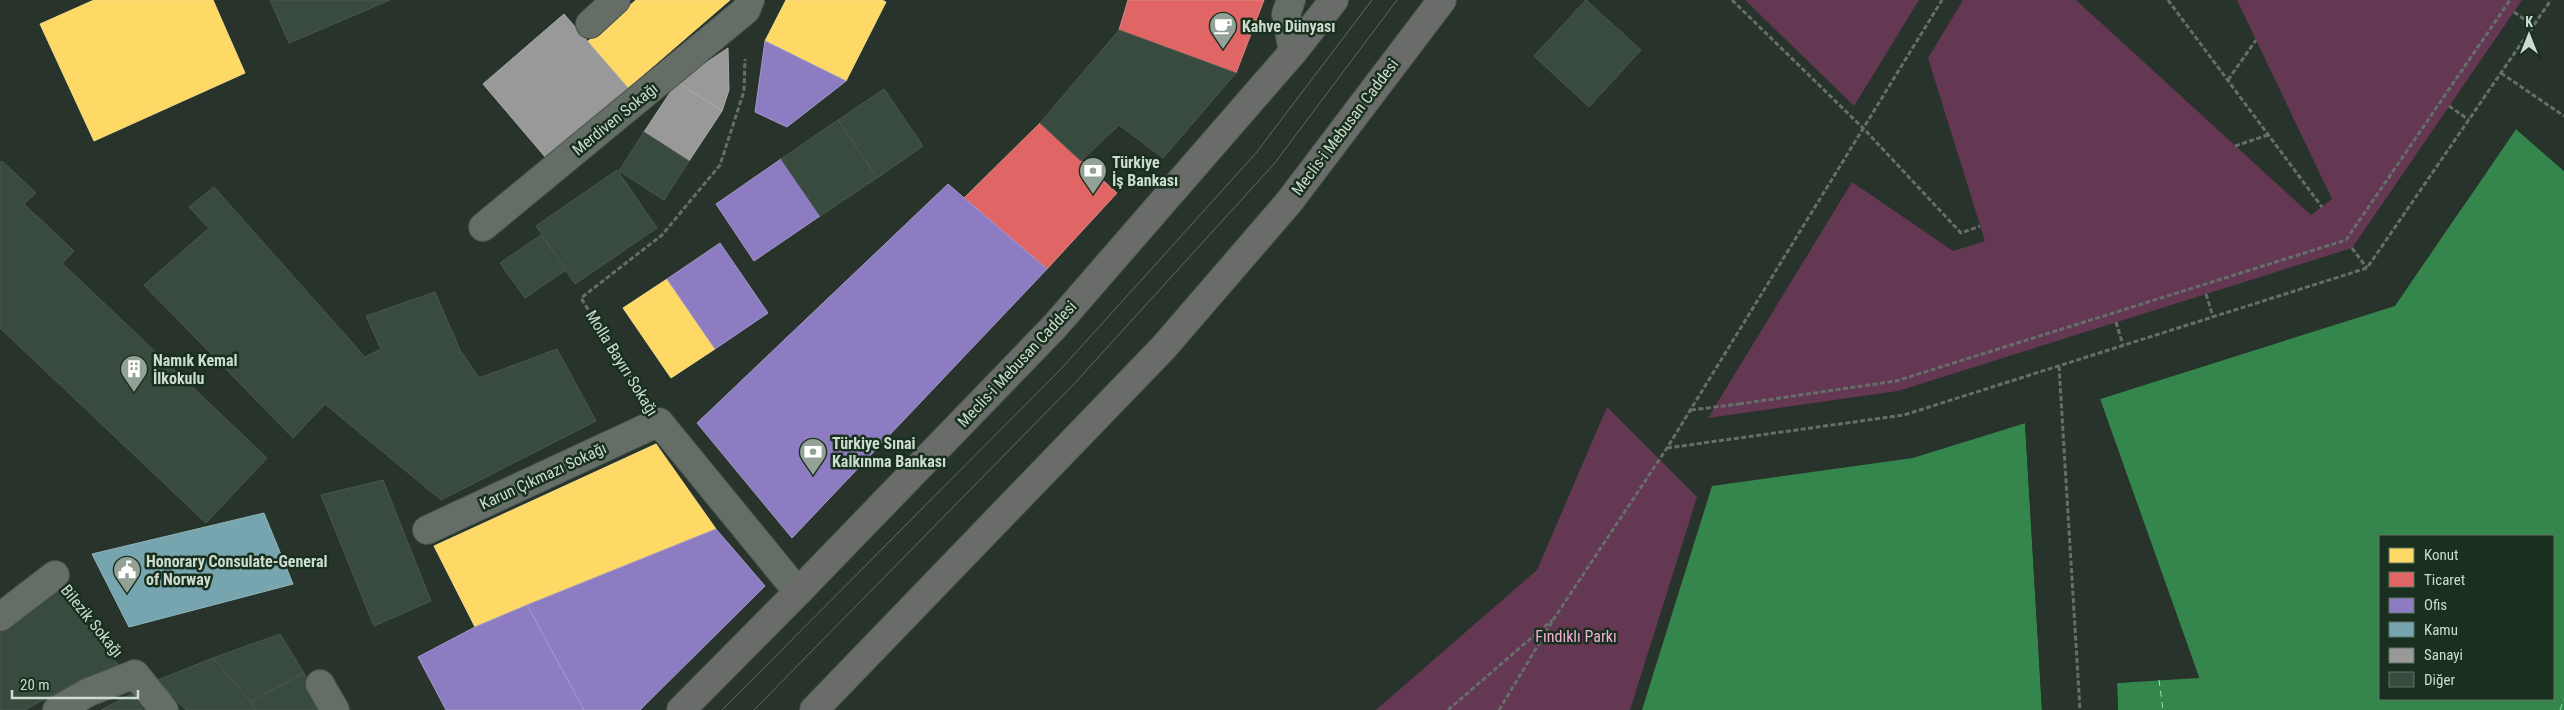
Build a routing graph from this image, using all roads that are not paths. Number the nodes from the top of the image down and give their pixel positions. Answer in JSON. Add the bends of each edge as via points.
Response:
{"nodes":[{"id":1,"x":616,"y":0,"type":"edge"},
{"id":2,"x":1291,"y":0,"type":"edge"},
{"id":3,"x":1334,"y":0,"type":"edge"},
{"id":4,"x":1442,"y":0,"type":"edge"},
{"id":5,"x":748,"y":5,"type":"edge"},
{"id":6,"x":590,"y":24,"type":"dead end"},
{"id":7,"x":1293,"y":52,"type":"junction"},
{"id":8,"x":483,"y":227,"type":"dead end"},
{"id":9,"x":659,"y":422,"type":"joint"},
{"id":10,"x":427,"y":530,"type":"dead end"},
{"id":11,"x":55,"y":575,"type":"road end"},
{"id":12,"x":798,"y":592,"type":"junction"},
{"id":13,"x":0,"y":617,"type":"edge"},
{"id":14,"x":320,"y":684,"type":"dead end"},
{"id":15,"x":57,"y":710,"type":"edge"},
{"id":16,"x":164,"y":710,"type":"edge"},
{"id":17,"x":335,"y":710,"type":"edge"},
{"id":18,"x":681,"y":710,"type":"edge"},
{"id":19,"x":814,"y":710,"type":"edge"}],
"edges":[{"from":1,"to":6,"type":"street"},
{"from":2,"to":7,"type":"street","via":[[1286,14]]},
{"from":3,"to":7,"type":"main road","name":"Meclis-i Mebusan Caddesi"},
{"from":4,"to":19,"type":"main road","name":"Meclis-i Mebusan Caddesi","via":[[1289,202],[1164,348]]},
{"from":5,"to":8,"type":"street","name":"Merdiven Sokağı"},
{"from":7,"to":12,"type":"main road","name":"Meclis-i Mebusan Caddesi","via":[[1055,326]]},
{"from":9,"to":10,"type":"street","name":"Karun Çıkmazı Sokağı"},
{"from":9,"to":12,"type":"street","name":"Molla Bayırı Sokağı"},
{"from":11,"to":13,"type":"street","name":"Bilezik Sokağı"},
{"from":12,"to":18,"type":"main road","name":"Meclis-i Mebusan Caddesi"},
{"from":14,"to":17,"type":"street"},
{"from":15,"to":16,"type":"street","via":[[89,692],[135,674]]}]}
